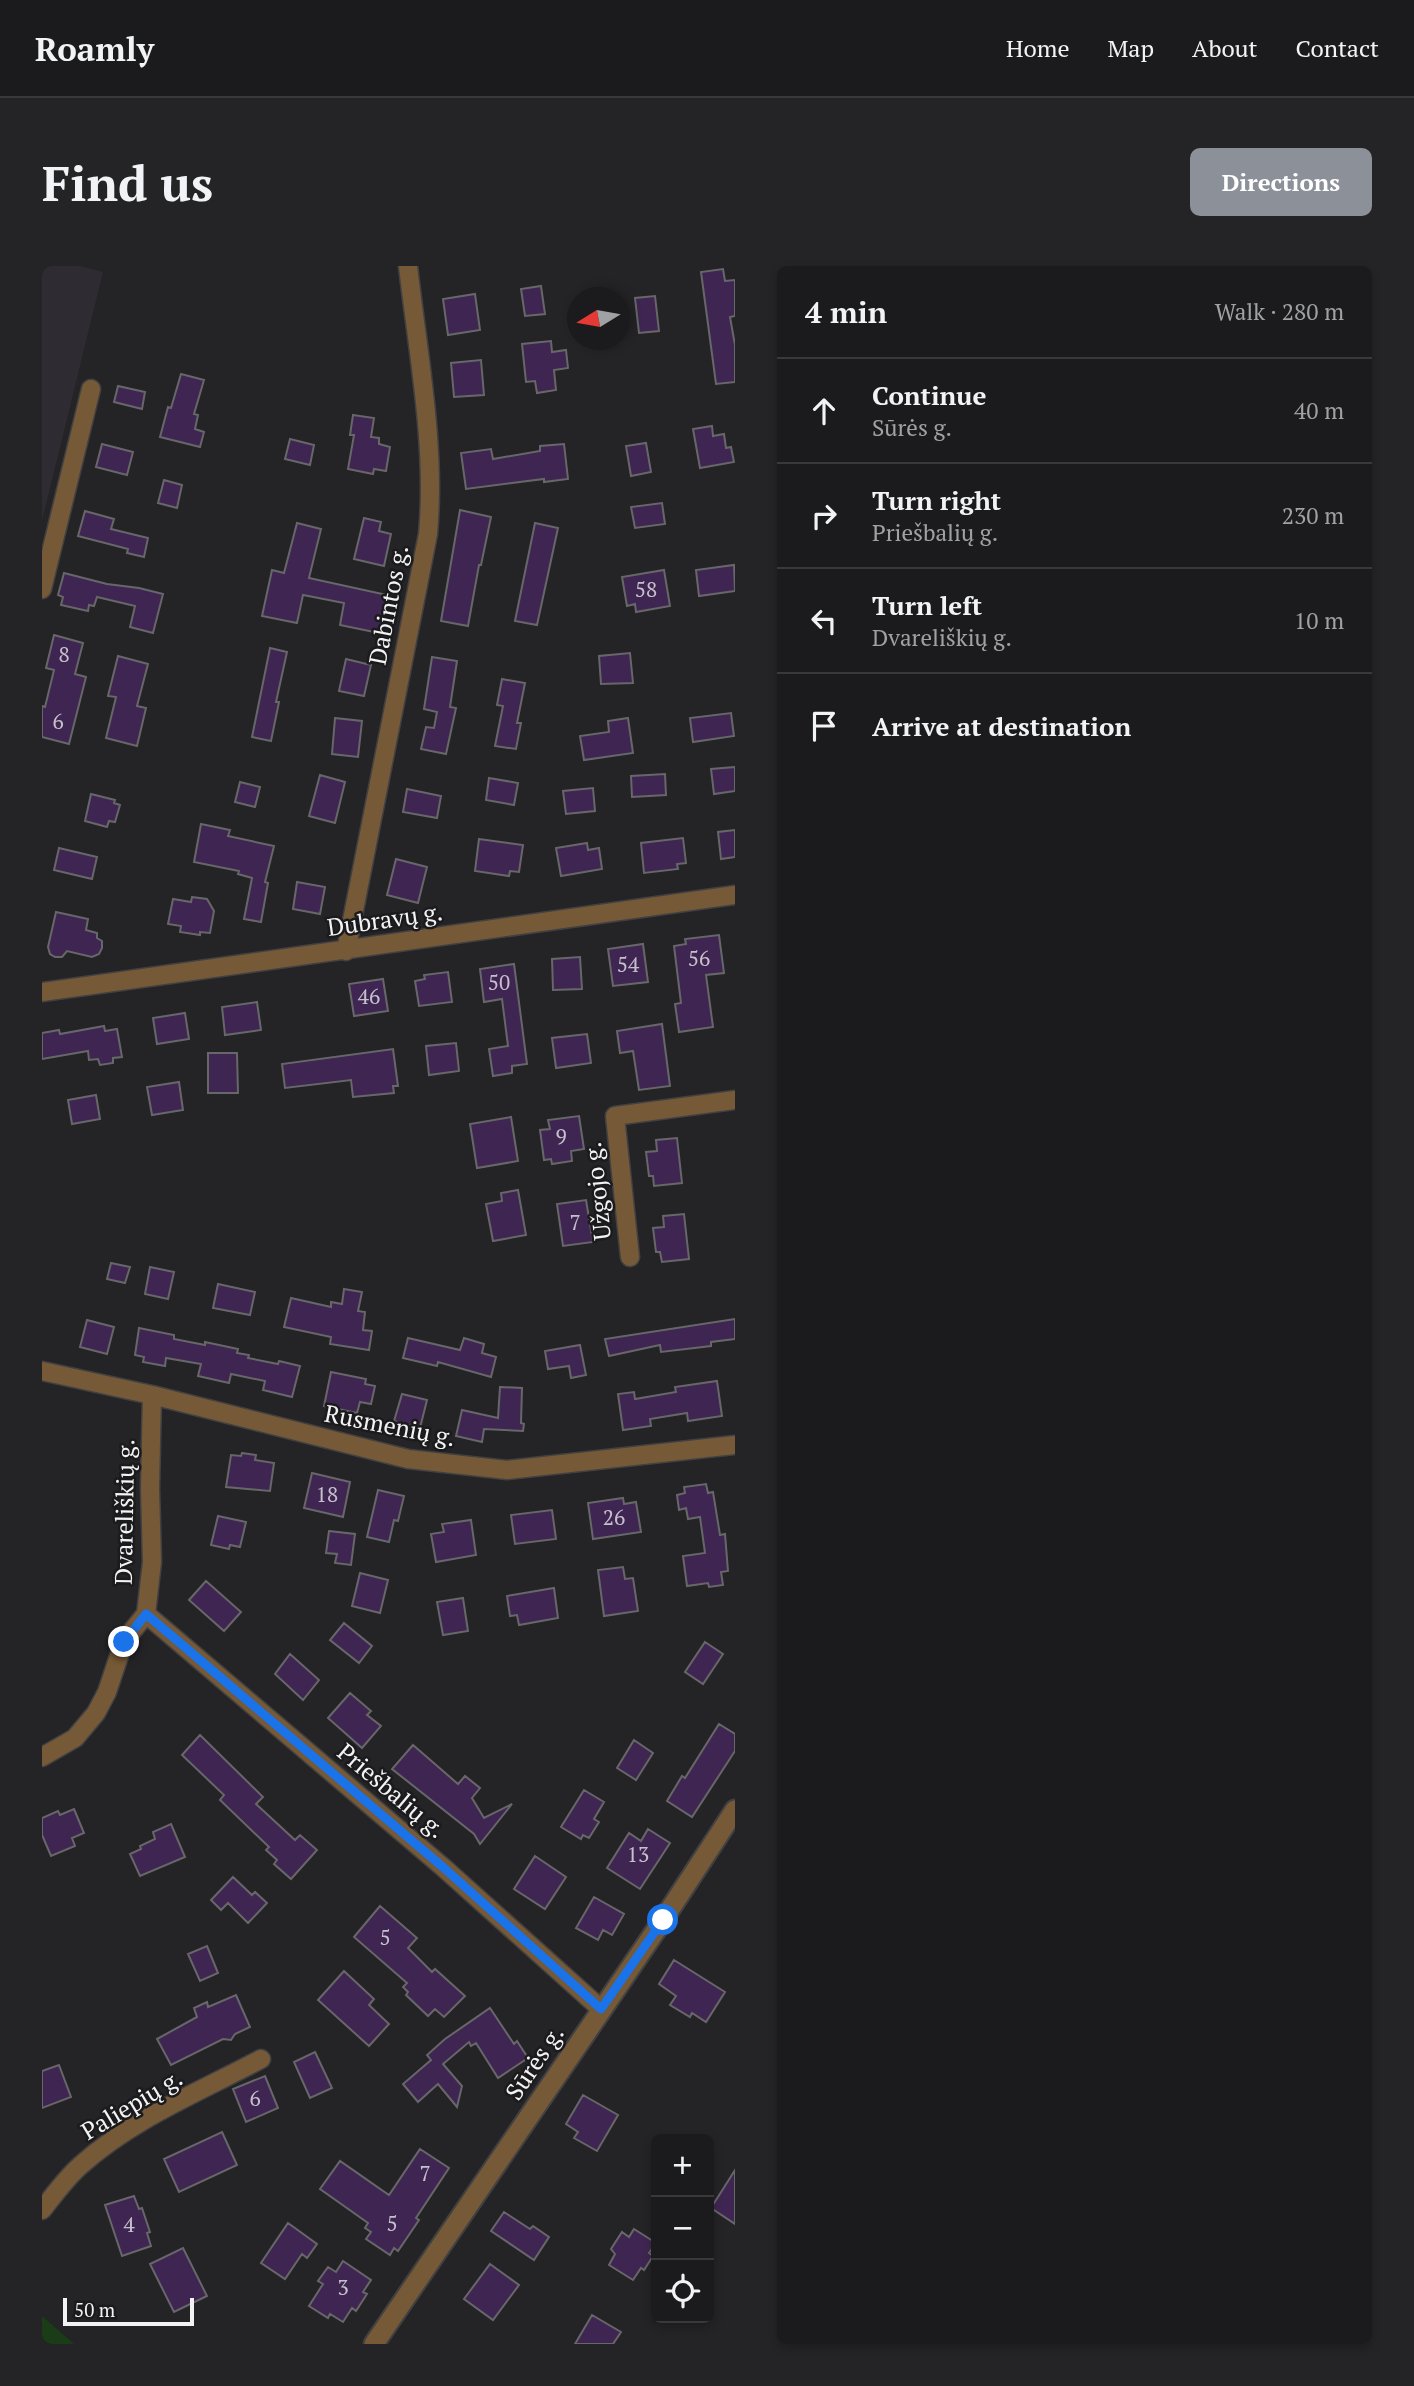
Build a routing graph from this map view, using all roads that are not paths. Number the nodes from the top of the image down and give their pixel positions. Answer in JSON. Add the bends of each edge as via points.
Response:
{"nodes":[{"id":1,"x":408,"y":266,"type":"edge"},
{"id":2,"x":91,"y":389,"type":"dead end"},
{"id":3,"x":42,"y":589,"type":"edge"},
{"id":4,"x":735,"y":895,"type":"edge"},
{"id":5,"x":346,"y":951,"type":"junction"},
{"id":6,"x":42,"y":992,"type":"edge"},
{"id":7,"x":735,"y":1100,"type":"edge"},
{"id":8,"x":630,"y":1257,"type":"dead end"},
{"id":9,"x":42,"y":1371,"type":"edge"},
{"id":10,"x":152,"y":1395,"type":"junction"},
{"id":11,"x":735,"y":1445,"type":"edge"},
{"id":12,"x":146,"y":1614,"type":"junction"},
{"id":13,"x":42,"y":1757,"type":"edge"},
{"id":14,"x":735,"y":1810,"type":"edge"},
{"id":15,"x":601,"y":2009,"type":"junction"},
{"id":16,"x":261,"y":2059,"type":"dead end"},
{"id":17,"x":42,"y":2210,"type":"edge"},
{"id":18,"x":374,"y":2344,"type":"edge"}],
"edges":[{"from":1,"to":5,"type":"street","name":"Dabintos g.","via":[[429,453],[430,510]]},
{"from":2,"to":3,"type":"street"},
{"from":4,"to":5,"type":"street","name":"Dubravų g."},
{"from":5,"to":6,"type":"street","name":"Dubravų g."},
{"from":7,"to":8,"type":"street","name":"Užgojo g.","via":[[615,1116]]},
{"from":9,"to":10,"type":"street","name":"Rusmenių g."},
{"from":10,"to":11,"type":"street","name":"Rusmenių g.","via":[[408,1459],[507,1470]]},
{"from":10,"to":12,"type":"street","name":"Dvareliškių g.","via":[[152,1562]]},
{"from":12,"to":13,"type":"street","name":"Dvareliškių g.","via":[[124,1642],[96,1713],[75,1738]]},
{"from":12,"to":15,"type":"street","name":"Priešbalių g.","via":[[444,1868]]},
{"from":14,"to":15,"type":"street","name":"Sūrės g."},
{"from":15,"to":18,"type":"street","name":"Sūrės g."},
{"from":16,"to":17,"type":"street","name":"Paliepių g.","via":[[109,2143],[80,2166]]}]}
